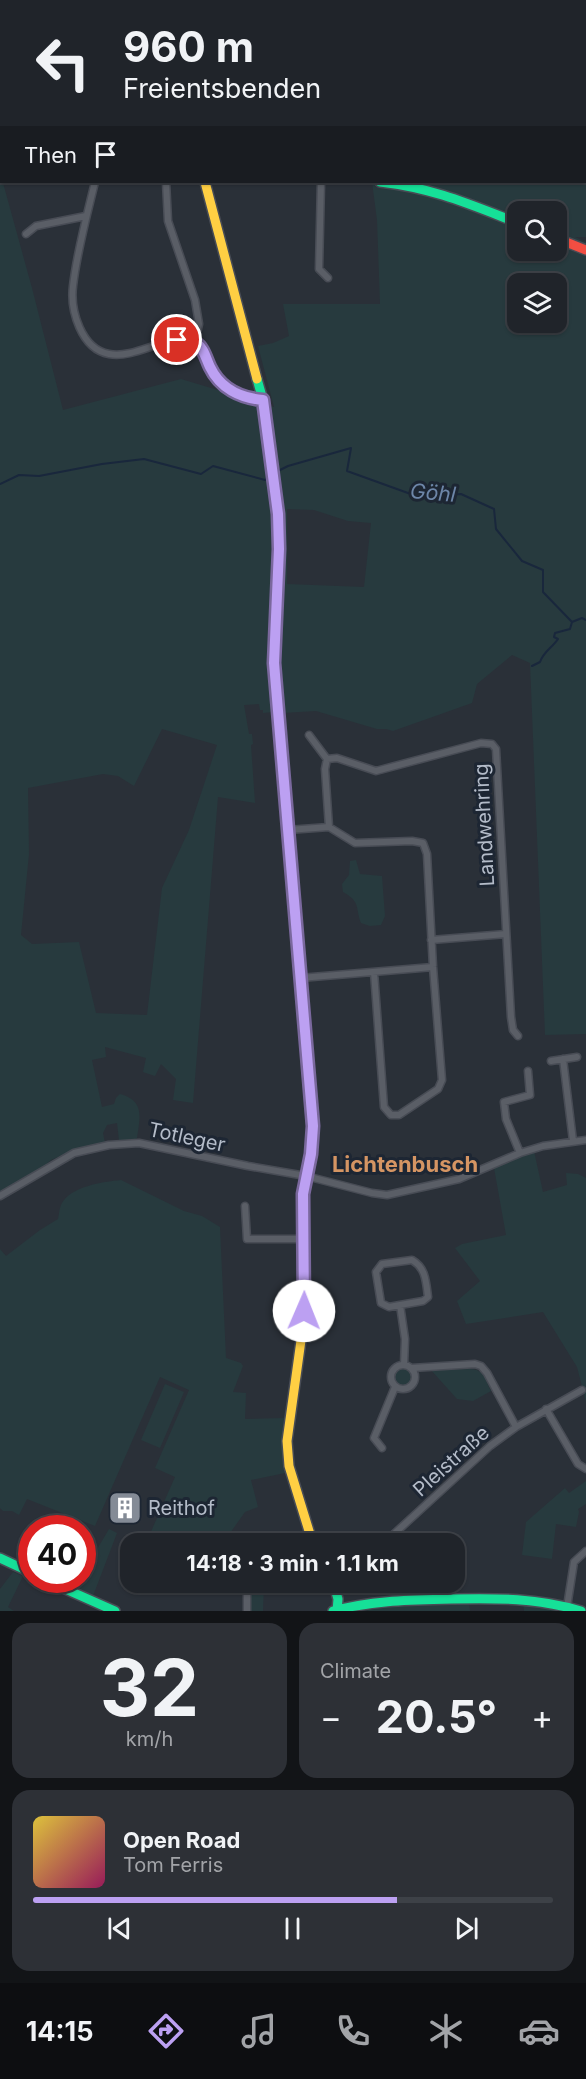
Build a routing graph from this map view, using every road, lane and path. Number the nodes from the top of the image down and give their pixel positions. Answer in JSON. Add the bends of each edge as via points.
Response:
{"nodes":[{"id":1,"x":95,"y":183,"type":"edge"},
{"id":2,"x":166,"y":183,"type":"edge"},
{"id":3,"x":205,"y":183,"type":"edge"},
{"id":4,"x":321,"y":183,"type":"edge"},
{"id":5,"x":388,"y":183,"type":"edge"},
{"id":6,"x":86,"y":216,"type":"junction"},
{"id":7,"x":507,"y":218,"type":"edge"},
{"id":8,"x":26,"y":234,"type":"dead end"},
{"id":9,"x":567,"y":242,"type":"edge"},
{"id":10,"x":586,"y":250,"type":"edge"},
{"id":11,"x":328,"y":278,"type":"dead end"},
{"id":12,"x":195,"y":342,"type":"junction"},
{"id":13,"x":263,"y":400,"type":"junction"},
{"id":14,"x":309,"y":735,"type":"dead end"},
{"id":15,"x":327,"y":759,"type":"junction"},
{"id":16,"x":329,"y":827,"type":"junction"},
{"id":17,"x":288,"y":830,"type":"junction"},
{"id":18,"x":506,"y":934,"type":"junction"},
{"id":19,"x":431,"y":940,"type":"junction"},
{"id":20,"x":433,"y":967,"type":"junction"},
{"id":21,"x":374,"y":972,"type":"junction"},
{"id":22,"x":300,"y":978,"type":"junction"},
{"id":23,"x":518,"y":1036,"type":"dead end"},
{"id":24,"x":577,"y":1057,"type":"dead end"},
{"id":25,"x":563,"y":1059,"type":"junction"},
{"id":26,"x":551,"y":1061,"type":"dead end"},
{"id":27,"x":528,"y":1071,"type":"dead end"},
{"id":28,"x":586,"y":1140,"type":"edge"},
{"id":29,"x":573,"y":1141,"type":"junction"},
{"id":30,"x":520,"y":1153,"type":"junction"},
{"id":31,"x":306,"y":1176,"type":"junction"},
{"id":32,"x":0,"y":1196,"type":"edge"},
{"id":33,"x":245,"y":1206,"type":"dead end"},
{"id":34,"x":303,"y":1239,"type":"junction"},
{"id":35,"x":400,"y":1305,"type":"junction"},
{"id":36,"x":404,"y":1365,"type":"junction"},
{"id":37,"x":412,"y":1368,"type":"junction"},
{"id":38,"x":395,"y":1387,"type":"junction"},
{"id":39,"x":582,"y":1390,"type":"dead end"},
{"id":40,"x":546,"y":1409,"type":"junction"},
{"id":41,"x":516,"y":1427,"type":"junction"},
{"id":42,"x":382,"y":1448,"type":"dead end"},
{"id":43,"x":586,"y":1469,"type":"edge"},
{"id":44,"x":310,"y":1533,"type":"edge"},
{"id":45,"x":395,"y":1533,"type":"edge"},
{"id":46,"x":586,"y":1551,"type":"edge"},
{"id":47,"x":0,"y":1558,"type":"edge"},
{"id":48,"x":18,"y":1566,"type":"edge"},
{"id":49,"x":74,"y":1593,"type":"edge"},
{"id":50,"x":247,"y":1593,"type":"edge"},
{"id":51,"x":336,"y":1593,"type":"edge"},
{"id":52,"x":567,"y":1607,"type":"junction"},
{"id":53,"x":336,"y":1610,"type":"edge"},
{"id":54,"x":115,"y":1611,"type":"edge"},
{"id":55,"x":247,"y":1611,"type":"edge"},
{"id":56,"x":581,"y":1611,"type":"edge"}],
"edges":[{"from":1,"to":6,"type":"street"},
{"from":2,"to":12,"type":"street","via":[[168,221],[195,300],[199,324]]},
{"from":3,"to":13,"type":"street"},
{"from":4,"to":11,"type":"street","via":[[319,269]]},
{"from":5,"to":7,"type":"street","via":[[453,197]]},
{"from":6,"to":8,"type":"street","via":[[36,226]]},
{"from":6,"to":12,"type":"street","via":[[73,287],[78,321],[86,339],[98,351],[109,354],[177,340]]},
{"from":9,"to":10,"type":"street"},
{"from":12,"to":13,"type":"street","via":[[203,349],[220,383],[236,394]]},
{"from":13,"to":17,"type":"street","via":[[278,514],[274,663]]},
{"from":14,"to":15,"type":"street"},
{"from":15,"to":16,"type":"street"},
{"from":15,"to":18,"type":"street","name":"Landwehring","via":[[337,758],[376,771],[482,743],[492,744],[498,755]]},
{"from":16,"to":17,"type":"street"},
{"from":16,"to":19,"type":"street","via":[[355,843],[423,843],[427,854]]},
{"from":17,"to":22,"type":"street"},
{"from":18,"to":19,"type":"street"},
{"from":18,"to":23,"type":"street","name":"Landwehring","via":[[511,1017]]},
{"from":19,"to":20,"type":"street"},
{"from":20,"to":21,"type":"street"},
{"from":20,"to":21,"type":"street","via":[[441,1085],[399,1115],[384,1107]]},
{"from":21,"to":22,"type":"street"},
{"from":22,"to":31,"type":"street","via":[[313,1126]]},
{"from":24,"to":25,"type":"street"},
{"from":25,"to":26,"type":"street"},
{"from":25,"to":29,"type":"street"},
{"from":27,"to":30,"type":"street","via":[[530,1095],[504,1102],[506,1119]]},
{"from":28,"to":29,"type":"street","name":"Totleger"},
{"from":29,"to":30,"type":"street","name":"Totleger"},
{"from":30,"to":31,"type":"street","name":"Totleger","via":[[459,1179],[395,1194],[372,1193]]},
{"from":31,"to":32,"type":"street","name":"Totleger","via":[[134,1143],[74,1154]]},
{"from":31,"to":34,"type":"street"},
{"from":33,"to":34,"type":"street","via":[[247,1239]]},
{"from":34,"to":44,"type":"street","via":[[303,1326],[287,1449]]},
{"from":35,"to":35,"type":"street","via":[[428,1297],[425,1272],[412,1260],[382,1264],[376,1272],[381,1303],[388,1307]]},
{"from":35,"to":36,"type":"street"},
{"from":36,"to":37,"type":"street"},
{"from":36,"to":38,"type":"street","via":[[392,1372]]},
{"from":37,"to":38,"type":"street","via":[[413,1384],[403,1389]]},
{"from":37,"to":41,"type":"street","via":[[481,1366]]},
{"from":38,"to":42,"type":"street","via":[[374,1438]]},
{"from":39,"to":40,"type":"street","name":"Pleistraße"},
{"from":40,"to":41,"type":"street","name":"Pleistraße"},
{"from":40,"to":43,"type":"street","via":[[578,1464]]},
{"from":41,"to":45,"type":"street","name":"Pleistraße"},
{"from":46,"to":52,"type":"street","via":[[574,1562]]},
{"from":47,"to":48,"type":"street"},
{"from":49,"to":54,"type":"street"},
{"from":50,"to":55,"type":"street"},
{"from":51,"to":53,"type":"street"},
{"from":52,"to":53,"type":"street","via":[[519,1597],[394,1600]]},
{"from":52,"to":56,"type":"street"}]}
